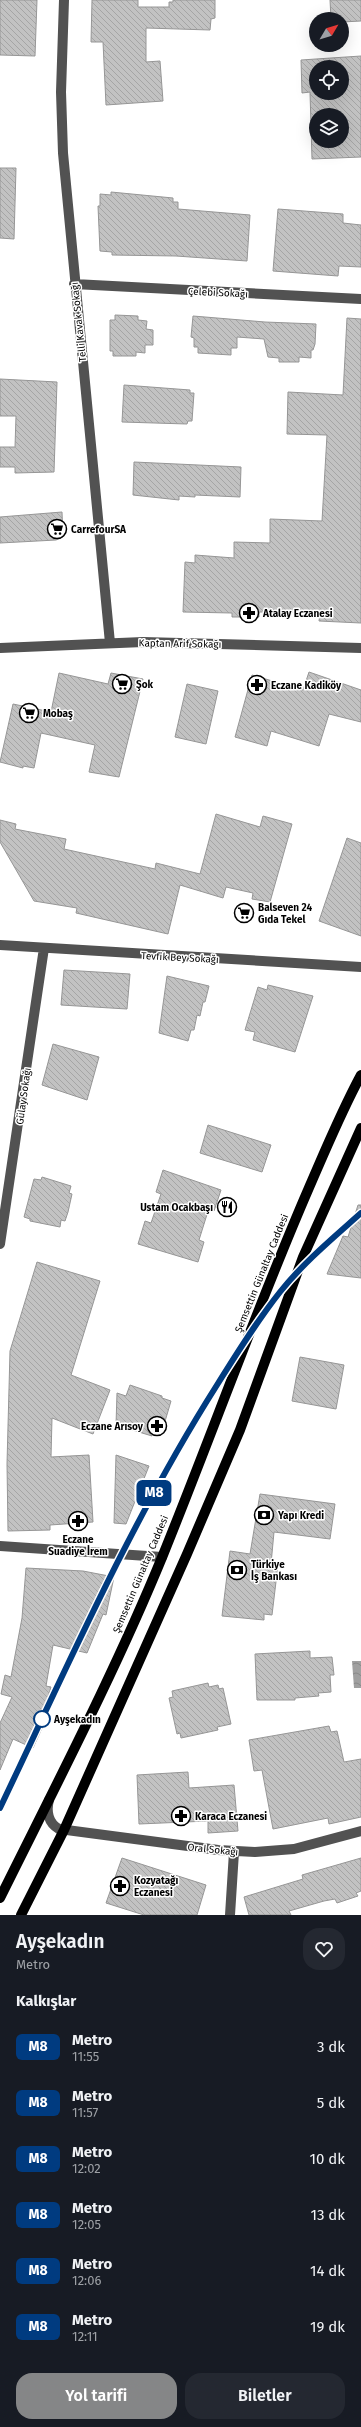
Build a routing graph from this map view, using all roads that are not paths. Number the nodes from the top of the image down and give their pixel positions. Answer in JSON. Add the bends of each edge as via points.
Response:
{"nodes":[{"id":1,"x":64,"y":0,"type":"edge"},
{"id":2,"x":74,"y":284,"type":"junction"},
{"id":3,"x":361,"y":299,"type":"edge"},
{"id":4,"x":110,"y":643,"type":"junction"},
{"id":5,"x":0,"y":648,"type":"edge"},
{"id":6,"x":361,"y":648,"type":"edge"},
{"id":7,"x":0,"y":945,"type":"edge"},
{"id":8,"x":44,"y":948,"type":"junction"},
{"id":9,"x":361,"y":967,"type":"edge"},
{"id":10,"x":360,"y":1077,"type":"edge"},
{"id":11,"x":361,"y":1128,"type":"edge"},
{"id":12,"x":0,"y":1244,"type":"edge"},
{"id":13,"x":0,"y":1546,"type":"edge"},
{"id":14,"x":162,"y":1557,"type":"junction"},
{"id":15,"x":50,"y":1799,"type":"junction"},
{"id":16,"x":64,"y":1830,"type":"junction"},
{"id":17,"x":361,"y":1831,"type":"edge"},
{"id":18,"x":234,"y":1852,"type":"junction"},
{"id":19,"x":0,"y":1898,"type":"edge"},
{"id":20,"x":20,"y":1915,"type":"edge"},
{"id":21,"x":230,"y":1915,"type":"edge"}],
"edges":[{"from":1,"to":2,"type":"street","name":"Telli Kavak Sokağı","via":[[62,121]]},
{"from":2,"to":3,"type":"street","name":"Çelebi Sokağı"},
{"from":2,"to":4,"type":"street","name":"Telli Kavak Sokağı"},
{"from":4,"to":5,"type":"street","name":"Kaptan Arif Sokağı"},
{"from":4,"to":6,"type":"street","name":"Kaptan Arif Sokağı"},
{"from":7,"to":8,"type":"street","name":"Tevfik Bey Sokağı"},
{"from":8,"to":9,"type":"street","name":"Tevfik Bey Sokağı"},
{"from":8,"to":12,"type":"street","name":"Gülay Sokağı"},
{"from":10,"to":14,"type":"main road","name":"Şemsettin Günaltay Caddesi","via":[[278,1260]]},
{"from":11,"to":16,"type":"main road","via":[[303,1257],[240,1430]]},
{"from":13,"to":14,"type":"street"},
{"from":14,"to":15,"type":"main road","name":"Şemsettin Günaltay Caddesi","via":[[107,1682]]},
{"from":15,"to":16,"type":"street","via":[[50,1819],[56,1828]]},
{"from":15,"to":19,"type":"main road","name":"Şemsettin Günaltay Caddesi"},
{"from":16,"to":18,"type":"street","name":"Oral Sokağı"},
{"from":16,"to":20,"type":"main road"},
{"from":17,"to":18,"type":"street","name":"Oral Sokağı","via":[[294,1849]]},
{"from":18,"to":21,"type":"street"}]}
